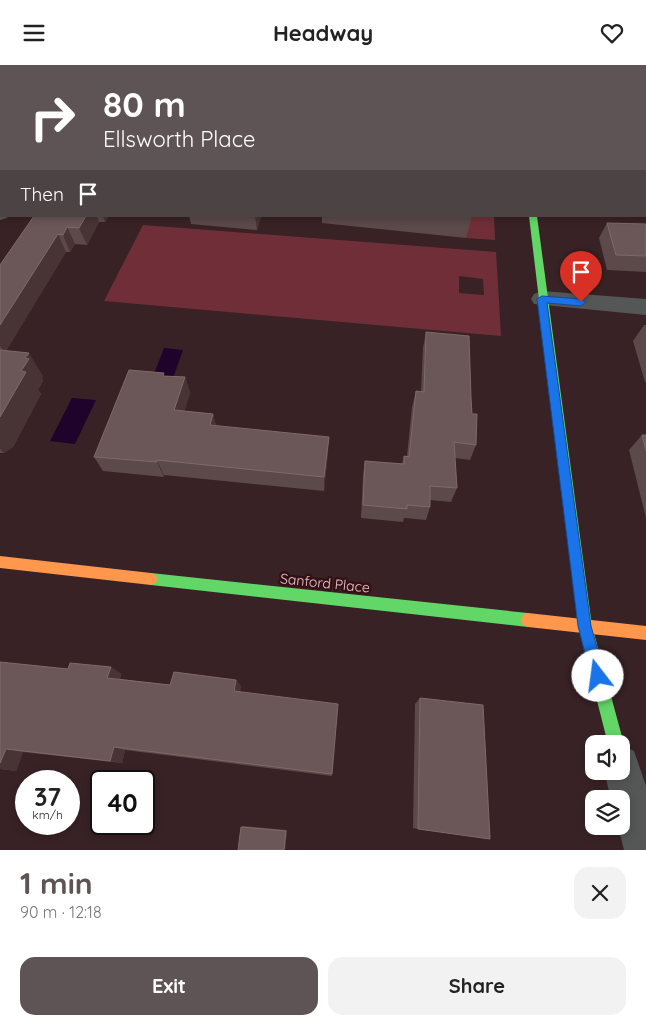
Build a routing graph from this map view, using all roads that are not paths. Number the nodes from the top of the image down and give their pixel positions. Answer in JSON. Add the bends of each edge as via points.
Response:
{"nodes":[{"id":1,"x":534,"y":217,"type":"edge"},
{"id":2,"x":542,"y":299,"type":"junction"},
{"id":3,"x":646,"y":307,"type":"edge"},
{"id":4,"x":0,"y":563,"type":"edge"},
{"id":5,"x":584,"y":626,"type":"junction"},
{"id":6,"x":646,"y":633,"type":"edge"},
{"id":7,"x":614,"y":735,"type":"edge"},
{"id":8,"x":625,"y":780,"type":"edge"},
{"id":9,"x":644,"y":850,"type":"edge"}],
"edges":[{"from":1,"to":2,"type":"street"},
{"from":2,"to":3,"type":"street"},
{"from":2,"to":5,"type":"street"},
{"from":4,"to":5,"type":"street","name":"Sanford Place"},
{"from":5,"to":6,"type":"street","name":"Sanford Place"},
{"from":5,"to":7,"type":"street"},
{"from":8,"to":9,"type":"street"}]}
